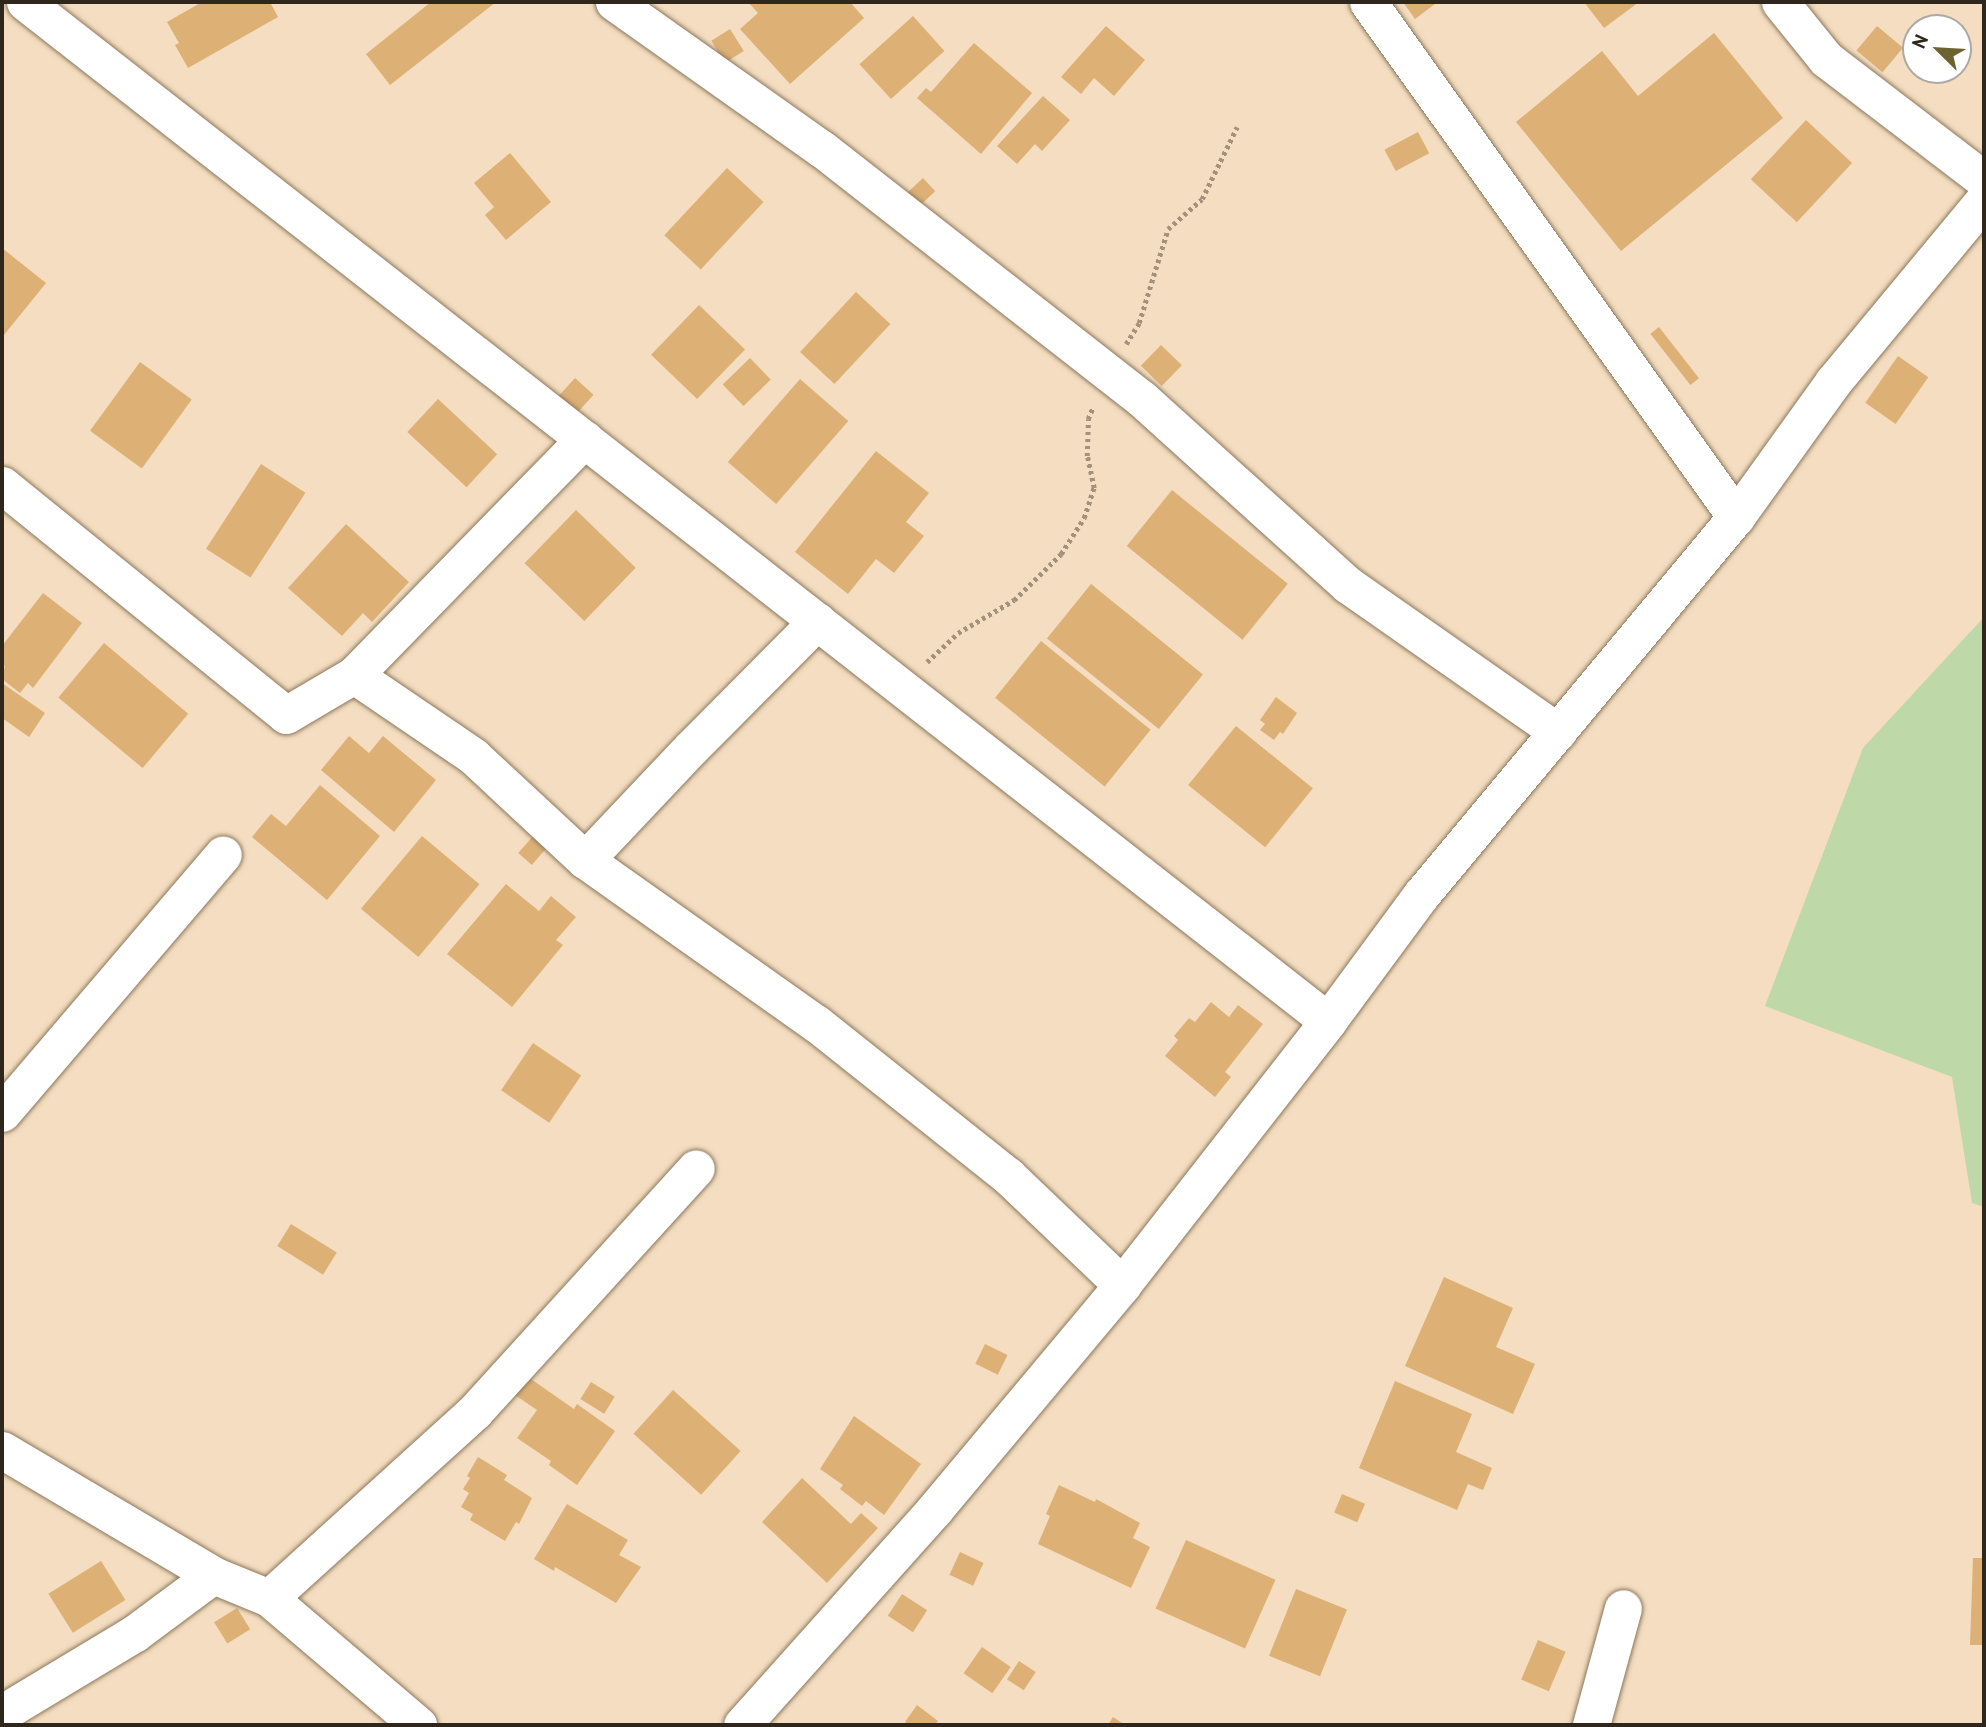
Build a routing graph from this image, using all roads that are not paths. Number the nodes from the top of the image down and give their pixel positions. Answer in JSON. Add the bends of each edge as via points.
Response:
{"nodes":[{"id":1,"x":25,"y":2,"type":"edge"},
{"id":2,"x":614,"y":2,"type":"edge"},
{"id":3,"x":1368,"y":2,"type":"edge"},
{"id":4,"x":1780,"y":2,"type":"edge"},
{"id":5,"x":1984,"y":180,"type":"edge"},
{"id":6,"x":1984,"y":200,"type":"edge"},
{"id":7,"x":584,"y":439,"type":"junction"},
{"id":8,"x":2,"y":485,"type":"edge"},
{"id":9,"x":1736,"y":517,"type":"junction"},
{"id":10,"x":817,"y":621,"type":"junction"},
{"id":11,"x":354,"y":675,"type":"junction"},
{"id":12,"x":1558,"y":732,"type":"junction"},
{"id":13,"x":223,"y":854,"type":"dead end"},
{"id":14,"x":585,"y":860,"type":"junction"},
{"id":15,"x":1328,"y":1021,"type":"junction"},
{"id":16,"x":2,"y":1113,"type":"edge"},
{"id":17,"x":695,"y":1168,"type":"dead end"},
{"id":18,"x":1122,"y":1285,"type":"junction"},
{"id":19,"x":2,"y":1451,"type":"edge"},
{"id":20,"x":213,"y":1575,"type":"junction"},
{"id":21,"x":269,"y":1598,"type":"junction"},
{"id":22,"x":1623,"y":1608,"type":"dead end"},
{"id":23,"x":2,"y":1713,"type":"edge"},
{"id":24,"x":418,"y":1725,"type":"edge"},
{"id":25,"x":742,"y":1725,"type":"edge"},
{"id":26,"x":1591,"y":1725,"type":"edge"}],
"edges":[{"from":1,"to":7,"type":"street"},
{"from":2,"to":12,"type":"street","via":[[822,149],[1108,372],[1348,585]]},
{"from":3,"to":9,"type":"street"},
{"from":4,"to":5,"type":"street","via":[[1826,59]]},
{"from":6,"to":9,"type":"street","via":[[1833,382]]},
{"from":7,"to":10,"type":"street"},
{"from":7,"to":11,"type":"street"},
{"from":8,"to":11,"type":"street","via":[[286,715]]},
{"from":9,"to":12,"type":"street"},
{"from":10,"to":14,"type":"street"},
{"from":10,"to":15,"type":"street"},
{"from":11,"to":14,"type":"street","via":[[473,756]]},
{"from":12,"to":15,"type":"street","via":[[1421,895]]},
{"from":13,"to":16,"type":"street"},
{"from":14,"to":18,"type":"street","via":[[795,1009],[1008,1176]]},
{"from":15,"to":18,"type":"street"},
{"from":17,"to":21,"type":"street","via":[[475,1411]]},
{"from":18,"to":25,"type":"street","via":[[935,1509]]},
{"from":19,"to":20,"type":"street"},
{"from":20,"to":21,"type":"street"},
{"from":20,"to":23,"type":"street","via":[[135,1633]]},
{"from":21,"to":24,"type":"street"},
{"from":22,"to":26,"type":"street"}]}
